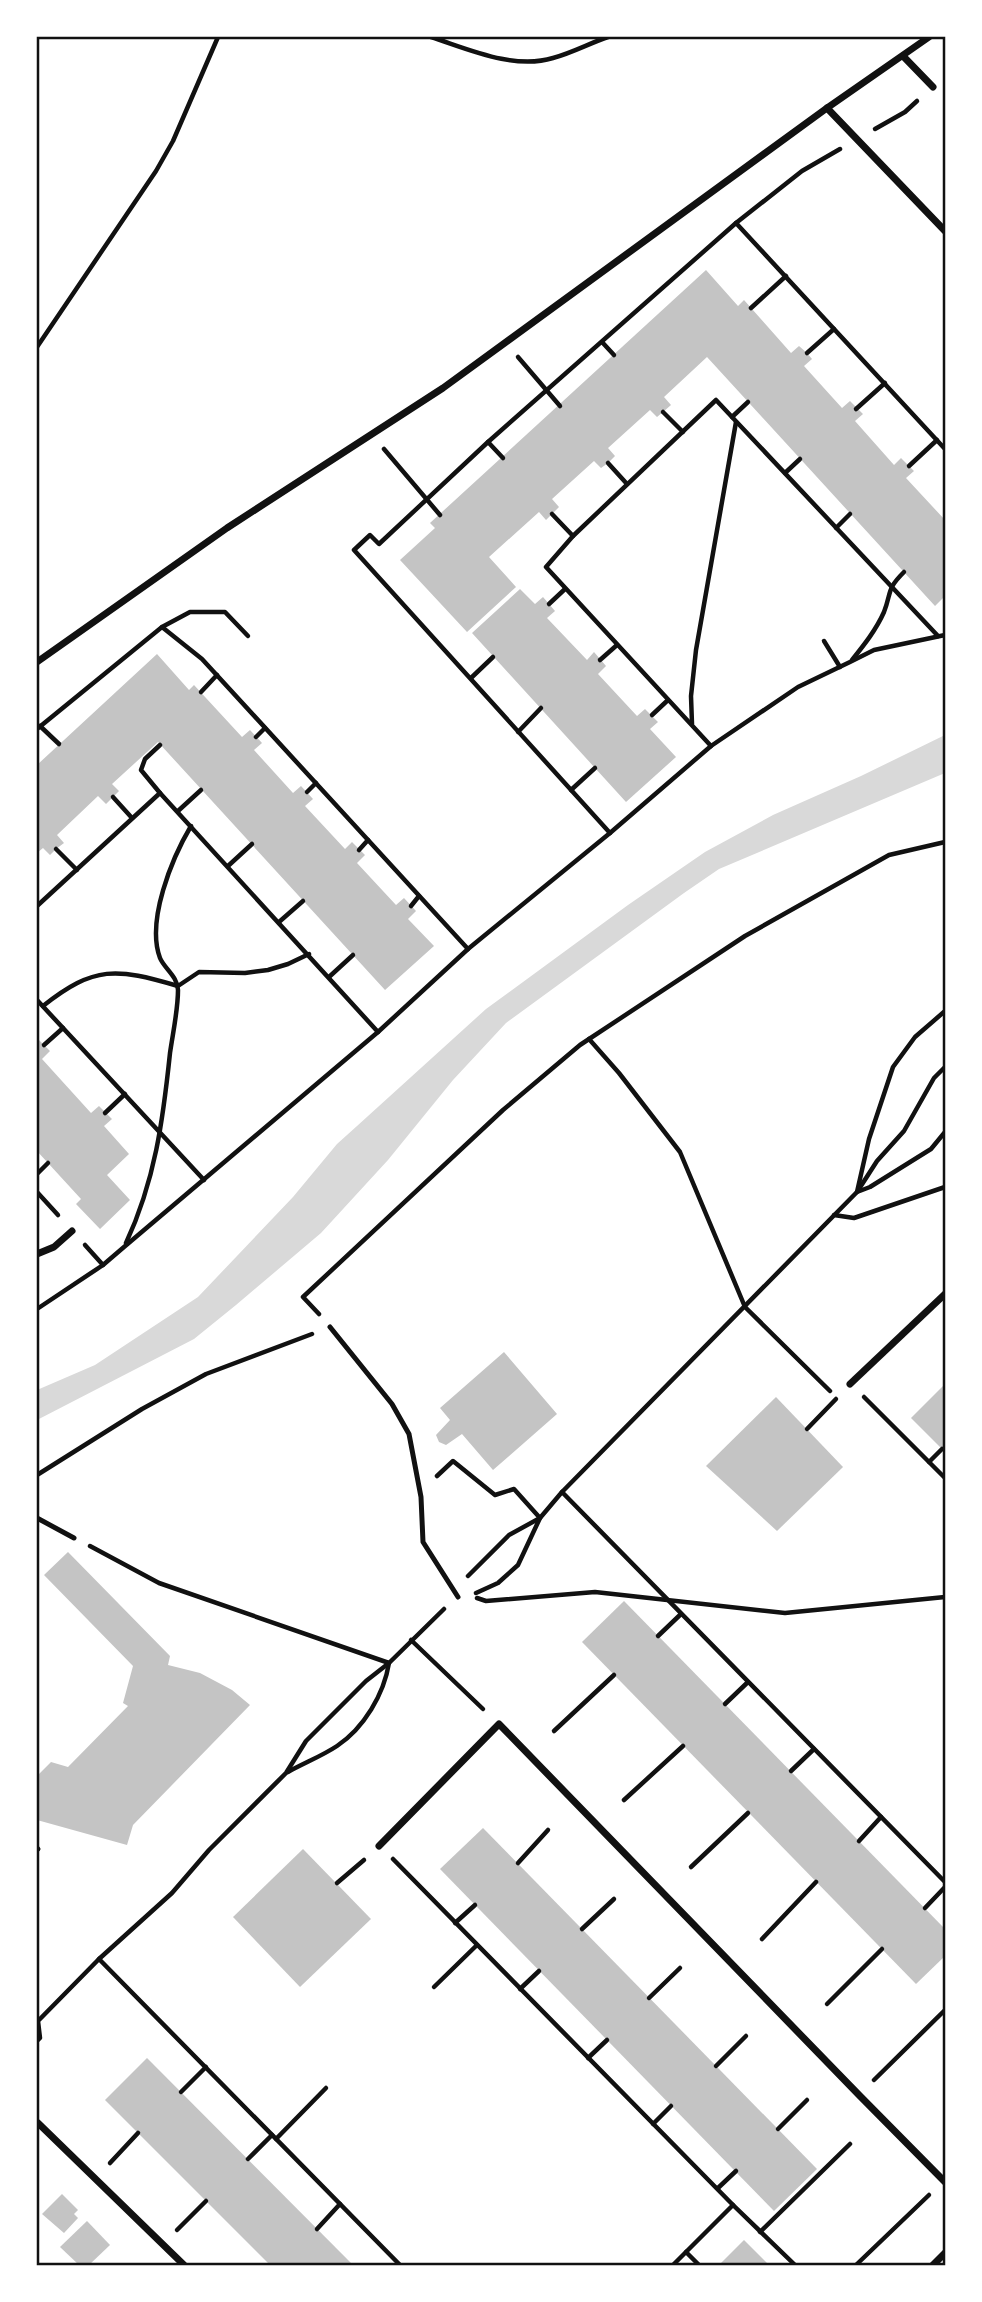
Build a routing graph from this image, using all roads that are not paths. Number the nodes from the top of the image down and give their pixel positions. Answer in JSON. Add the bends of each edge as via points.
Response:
{"nodes":[{"id":1,"x":929,"y":37,"type":"edge"},
{"id":2,"x":903,"y":56,"type":"junction"},
{"id":3,"x":933,"y":87,"type":"road end"},
{"id":4,"x":827,"y":108,"type":"junction"},
{"id":5,"x":945,"y":231,"type":"edge"},
{"id":6,"x":37,"y":662,"type":"edge"},
{"id":7,"x":72,"y":1231,"type":"dead end"},
{"id":8,"x":37,"y":1254,"type":"edge"},
{"id":9,"x":945,"y":1294,"type":"edge"},
{"id":10,"x":330,"y":1327,"type":"road end"},
{"id":11,"x":850,"y":1384,"type":"road end"},
{"id":12,"x":37,"y":1518,"type":"edge"},
{"id":13,"x":74,"y":1538,"type":"road end"},
{"id":14,"x":458,"y":1597,"type":"road end"},
{"id":15,"x":379,"y":1846,"type":"road end"},
{"id":16,"x":38,"y":2123,"type":"edge"},
{"id":17,"x":945,"y":2181,"type":"edge"},
{"id":18,"x":945,"y":2253,"type":"edge"},
{"id":19,"x":184,"y":2265,"type":"edge"},
{"id":20,"x":933,"y":2265,"type":"edge"}],
"edges":[{"from":1,"to":2,"type":"street"},
{"from":2,"to":3,"type":"street"},
{"from":2,"to":4,"type":"street"},
{"from":4,"to":5,"type":"street"},
{"from":4,"to":6,"type":"street","via":[[507,342],[227,528]]},
{"from":7,"to":8,"type":"street"},
{"from":9,"to":11,"type":"street"},
{"from":10,"to":14,"type":"lane","via":[[392,1404],[409,1434],[420,1491],[422,1542]]},
{"from":12,"to":13,"type":"lane"},
{"from":15,"to":17,"type":"street","via":[[499,1724]]},
{"from":16,"to":19,"type":"street"},
{"from":18,"to":20,"type":"street"}]}
